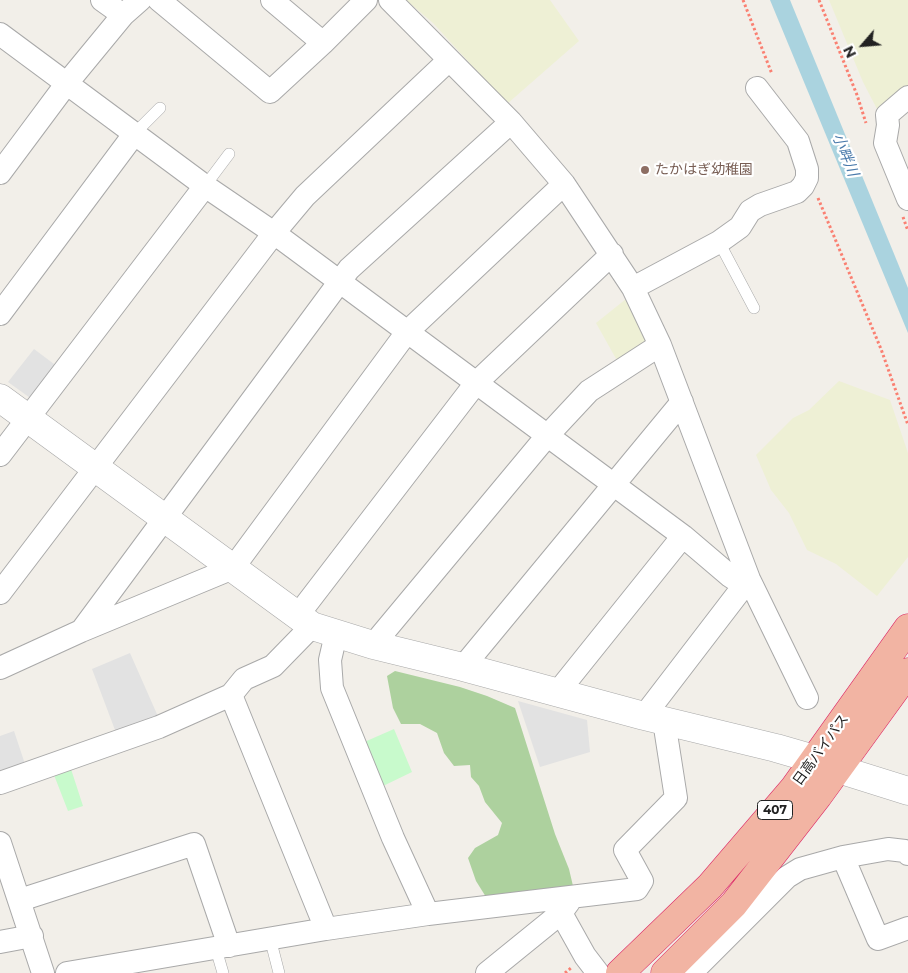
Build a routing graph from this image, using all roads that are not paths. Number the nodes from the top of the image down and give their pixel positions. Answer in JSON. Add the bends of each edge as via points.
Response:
{"nodes":[{"id":1,"x":102,"y":0,"type":"edge"},
{"id":2,"x":140,"y":0,"type":"edge"},
{"id":3,"x":159,"y":0,"type":"edge"},
{"id":4,"x":272,"y":0,"type":"edge"},
{"id":5,"x":366,"y":0,"type":"edge"},
{"id":6,"x":390,"y":0,"type":"edge"},
{"id":7,"x":123,"y":15,"type":"junction"},
{"id":8,"x":1,"y":36,"type":"edge"},
{"id":9,"x":323,"y":43,"type":"junction"},
{"id":10,"x":449,"y":60,"type":"junction"},
{"id":11,"x":765,"y":83,"type":"road end"},
{"id":12,"x":67,"y":84,"type":"junction"},
{"id":13,"x":908,"y":97,"type":"edge"},
{"id":14,"x":160,"y":108,"type":"dead end"},
{"id":15,"x":510,"y":122,"type":"junction"},
{"id":16,"x":135,"y":133,"type":"junction"},
{"id":17,"x":229,"y":154,"type":"dead end"},
{"id":18,"x":0,"y":173,"type":"edge"},
{"id":19,"x":564,"y":184,"type":"junction"},
{"id":20,"x":205,"y":186,"type":"junction"},
{"id":21,"x":908,"y":199,"type":"edge"},
{"id":22,"x":274,"y":233,"type":"junction"},
{"id":23,"x":719,"y":242,"type":"junction"},
{"id":24,"x":612,"y":254,"type":"junction"},
{"id":25,"x":339,"y":282,"type":"junction"},
{"id":26,"x":633,"y":288,"type":"junction"},
{"id":27,"x":754,"y":308,"type":"dead end"},
{"id":28,"x":0,"y":314,"type":"edge"},
{"id":29,"x":407,"y":332,"type":"junction"},
{"id":30,"x":660,"y":345,"type":"junction"},
{"id":31,"x":476,"y":383,"type":"junction"},
{"id":32,"x":0,"y":398,"type":"edge"},
{"id":33,"x":682,"y":402,"type":"junction"},
{"id":34,"x":27,"y":418,"type":"junction"},
{"id":35,"x":547,"y":436,"type":"junction"},
{"id":36,"x":0,"y":455,"type":"edge"},
{"id":37,"x":96,"y":466,"type":"junction"},
{"id":38,"x":613,"y":484,"type":"junction"},
{"id":39,"x":165,"y":518,"type":"junction"},
{"id":40,"x":683,"y":536,"type":"junction"},
{"id":41,"x":233,"y":568,"type":"junction"},
{"id":42,"x":747,"y":582,"type":"junction"},
{"id":43,"x":0,"y":593,"type":"edge"},
{"id":44,"x":315,"y":625,"type":"junction"},
{"id":45,"x":908,"y":628,"type":"edge"},
{"id":46,"x":81,"y":631,"type":"junction"},
{"id":47,"x":373,"y":645,"type":"junction"},
{"id":48,"x":463,"y":667,"type":"junction"},
{"id":49,"x":0,"y":668,"type":"edge"},
{"id":50,"x":908,"y":672,"type":"edge"},
{"id":51,"x":557,"y":693,"type":"junction"},
{"id":52,"x":231,"y":695,"type":"junction"},
{"id":53,"x":807,"y":698,"type":"dead end"},
{"id":54,"x":654,"y":719,"type":"junction"},
{"id":55,"x":826,"y":764,"type":"junction"},
{"id":56,"x":0,"y":783,"type":"edge"},
{"id":57,"x":908,"y":791,"type":"edge"},
{"id":58,"x":0,"y":843,"type":"edge"},
{"id":59,"x":908,"y":854,"type":"edge"},
{"id":60,"x":843,"y":857,"type":"junction"},
{"id":61,"x":20,"y":900,"type":"junction"},
{"id":62,"x":567,"y":905,"type":"junction"},
{"id":63,"x":428,"y":914,"type":"junction"},
{"id":64,"x":908,"y":928,"type":"edge"},
{"id":65,"x":326,"y":929,"type":"junction"},
{"id":66,"x":32,"y":936,"type":"junction"},
{"id":67,"x":270,"y":938,"type":"junction"},
{"id":68,"x":0,"y":942,"type":"edge"},
{"id":69,"x":222,"y":948,"type":"junction"},
{"id":70,"x":42,"y":973,"type":"edge"},
{"id":71,"x":67,"y":973,"type":"edge"},
{"id":72,"x":223,"y":973,"type":"edge"},
{"id":73,"x":279,"y":973,"type":"edge"},
{"id":74,"x":487,"y":973,"type":"edge"},
{"id":75,"x":598,"y":973,"type":"edge"},
{"id":76,"x":620,"y":973,"type":"edge"},
{"id":77,"x":665,"y":973,"type":"edge"},
{"id":78,"x":691,"y":973,"type":"edge"}],
"edges":[{"from":1,"to":7,"type":"street"},
{"from":2,"to":7,"type":"street"},
{"from":3,"to":9,"type":"street","via":[[270,92]]},
{"from":4,"to":9,"type":"street"},
{"from":5,"to":9,"type":"street"},
{"from":6,"to":10,"type":"street"},
{"from":7,"to":12,"type":"street"},
{"from":8,"to":12,"type":"street"},
{"from":10,"to":15,"type":"street"},
{"from":10,"to":22,"type":"street","via":[[305,196]]},
{"from":11,"to":23,"type":"street","via":[[798,141],[807,178],[797,192],[750,211],[740,226]]},
{"from":12,"to":16,"type":"street"},
{"from":12,"to":18,"type":"street"},
{"from":13,"to":21,"type":"street","via":[[887,115],[885,142]]},
{"from":14,"to":16,"type":"lane"},
{"from":15,"to":19,"type":"street"},
{"from":15,"to":25,"type":"street","via":[[349,269]]},
{"from":16,"to":20,"type":"street"},
{"from":16,"to":28,"type":"street"},
{"from":17,"to":20,"type":"lane"},
{"from":19,"to":24,"type":"street"},
{"from":19,"to":29,"type":"street"},
{"from":20,"to":22,"type":"street"},
{"from":20,"to":34,"type":"street"},
{"from":22,"to":25,"type":"street"},
{"from":22,"to":37,"type":"street"},
{"from":23,"to":26,"type":"street"},
{"from":23,"to":27,"type":"lane"},
{"from":24,"to":26,"type":"street"},
{"from":24,"to":31,"type":"street"},
{"from":25,"to":29,"type":"street"},
{"from":25,"to":39,"type":"street"},
{"from":26,"to":30,"type":"street"},
{"from":29,"to":31,"type":"street"},
{"from":29,"to":41,"type":"street"},
{"from":30,"to":33,"type":"street"},
{"from":30,"to":35,"type":"street","via":[[589,391]]},
{"from":31,"to":35,"type":"street"},
{"from":31,"to":44,"type":"street"},
{"from":32,"to":34,"type":"street"},
{"from":33,"to":38,"type":"street"},
{"from":33,"to":42,"type":"street"},
{"from":34,"to":36,"type":"street"},
{"from":34,"to":37,"type":"street"},
{"from":35,"to":38,"type":"street"},
{"from":35,"to":47,"type":"street"},
{"from":37,"to":39,"type":"street"},
{"from":37,"to":43,"type":"street"},
{"from":38,"to":40,"type":"street"},
{"from":38,"to":48,"type":"street"},
{"from":39,"to":41,"type":"street"},
{"from":39,"to":46,"type":"street"},
{"from":40,"to":42,"type":"street","via":[[730,576]]},
{"from":40,"to":51,"type":"street"},
{"from":41,"to":44,"type":"street"},
{"from":41,"to":46,"type":"street"},
{"from":42,"to":53,"type":"street"},
{"from":42,"to":54,"type":"street"},
{"from":44,"to":47,"type":"street"},
{"from":44,"to":52,"type":"street","via":[[273,666],[244,679]]},
{"from":44,"to":63,"type":"street","via":[[332,646],[332,688],[393,838]]},
{"from":45,"to":55,"type":"highway","name":"日高バイパス","number":"407"},
{"from":46,"to":49,"type":"street"},
{"from":47,"to":48,"type":"street"},
{"from":48,"to":51,"type":"street"},
{"from":50,"to":55,"type":"highway","name":"日高バイパス","number":"407","via":[[858,739]]},
{"from":51,"to":54,"type":"street"},
{"from":52,"to":56,"type":"street","via":[[160,727]]},
{"from":52,"to":65,"type":"street"},
{"from":54,"to":55,"type":"street"},
{"from":54,"to":62,"type":"street","via":[[676,798],[625,850],[642,881],[637,889]]},
{"from":55,"to":57,"type":"street"},
{"from":55,"to":76,"type":"highway","name":"日高バイパス","number":"407","via":[[794,788],[710,886]]},
{"from":55,"to":77,"type":"highway","name":"日高バイパス","number":"407","via":[[734,904]]},
{"from":58,"to":61,"type":"street"},
{"from":59,"to":60,"type":"street","via":[[888,850]]},
{"from":60,"to":64,"type":"street","via":[[878,939]]},
{"from":60,"to":78,"type":"street","via":[[800,869],[786,877]]},
{"from":61,"to":66,"type":"street"},
{"from":61,"to":69,"type":"street","via":[[194,844]]},
{"from":62,"to":63,"type":"street"},
{"from":62,"to":74,"type":"street"},
{"from":62,"to":75,"type":"street","via":[[585,956]]},
{"from":63,"to":65,"type":"street"},
{"from":65,"to":67,"type":"street"},
{"from":66,"to":68,"type":"street"},
{"from":66,"to":70,"type":"street"},
{"from":67,"to":69,"type":"street"},
{"from":67,"to":73,"type":"lane"},
{"from":69,"to":71,"type":"street"},
{"from":69,"to":72,"type":"lane"}]}
